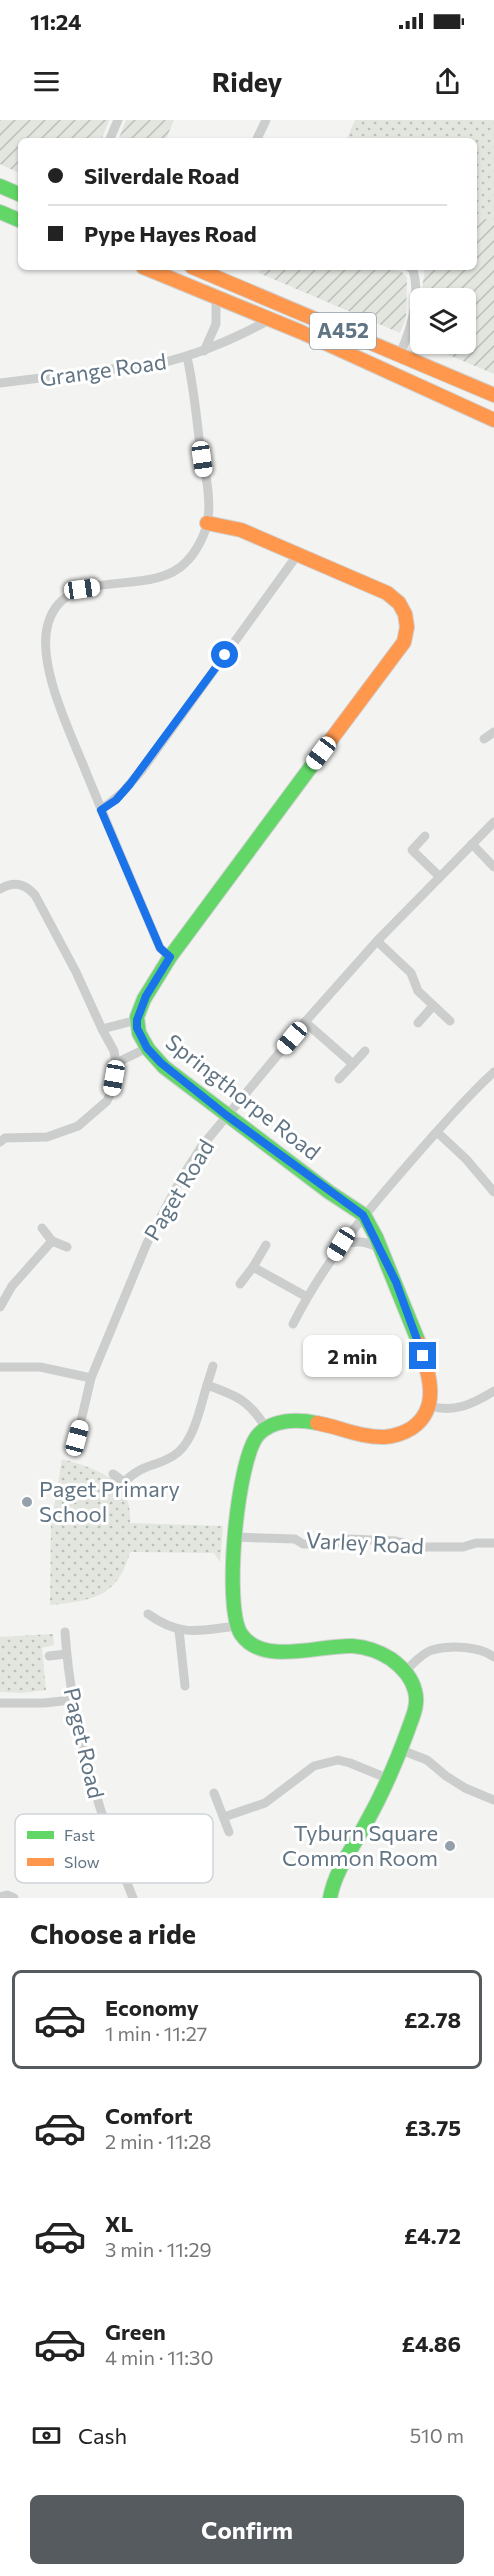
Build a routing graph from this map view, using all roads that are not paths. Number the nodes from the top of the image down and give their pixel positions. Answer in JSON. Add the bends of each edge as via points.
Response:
{"nodes":[{"id":1,"x":118,"y":120,"type":"edge"},
{"id":2,"x":266,"y":120,"type":"edge"},
{"id":3,"x":110,"y":138,"type":"edge"},
{"id":4,"x":257,"y":138,"type":"edge"},
{"id":5,"x":0,"y":186,"type":"edge"},
{"id":6,"x":18,"y":194,"type":"edge"},
{"id":7,"x":2,"y":217,"type":"edge"},
{"id":8,"x":18,"y":220,"type":"edge"},
{"id":9,"x":151,"y":270,"type":"edge"},
{"id":10,"x":192,"y":270,"type":"edge"},
{"id":11,"x":200,"y":270,"type":"edge"},
{"id":12,"x":414,"y":270,"type":"edge"},
{"id":13,"x":187,"y":284,"type":"junction"},
{"id":14,"x":216,"y":296,"type":"junction"},
{"id":15,"x":307,"y":315,"type":"junction"},
{"id":16,"x":270,"y":320,"type":"junction"},
{"id":17,"x":301,"y":332,"type":"junction"},
{"id":18,"x":204,"y":351,"type":"junction"},
{"id":19,"x":400,"y":354,"type":"junction"},
{"id":20,"x":187,"y":357,"type":"junction"},
{"id":21,"x":0,"y":383,"type":"edge"},
{"id":22,"x":494,"y":395,"type":"edge"},
{"id":23,"x":494,"y":420,"type":"edge"},
{"id":24,"x":207,"y":523,"type":"junction"},
{"id":25,"x":298,"y":554,"type":"junction"},
{"id":26,"x":494,"y":732,"type":"edge"},
{"id":27,"x":484,"y":740,"type":"dead end"},
{"id":28,"x":101,"y":810,"type":"junction"},
{"id":29,"x":494,"y":822,"type":"edge"},
{"id":30,"x":425,"y":836,"type":"dead end"},
{"id":31,"x":472,"y":844,"type":"junction"},
{"id":32,"x":494,"y":867,"type":"edge"},
{"id":33,"x":440,"y":877,"type":"junction"},
{"id":34,"x":0,"y":890,"type":"edge"},
{"id":35,"x":377,"y":941,"type":"junction"},
{"id":36,"x":170,"y":957,"type":"junction"},
{"id":37,"x":433,"y":1006,"type":"junction"},
{"id":38,"x":137,"y":1020,"type":"junction"},
{"id":39,"x":450,"y":1021,"type":"dead end"},
{"id":40,"x":305,"y":1022,"type":"junction"},
{"id":41,"x":418,"y":1023,"type":"dead end"},
{"id":42,"x":102,"y":1029,"type":"junction"},
{"id":43,"x":147,"y":1048,"type":"junction"},
{"id":44,"x":365,"y":1051,"type":"dead end"},
{"id":45,"x":116,"y":1063,"type":"junction"},
{"id":46,"x":353,"y":1064,"type":"junction"},
{"id":47,"x":494,"y":1072,"type":"edge"},
{"id":48,"x":339,"y":1079,"type":"dead end"},
{"id":49,"x":226,"y":1115,"type":"junction"},
{"id":50,"x":436,"y":1132,"type":"junction"},
{"id":51,"x":2,"y":1137,"type":"edge"},
{"id":52,"x":494,"y":1192,"type":"edge"},
{"id":53,"x":363,"y":1215,"type":"junction"},
{"id":54,"x":42,"y":1228,"type":"dead end"},
{"id":55,"x":52,"y":1241,"type":"junction"},
{"id":56,"x":341,"y":1244,"type":"junction"},
{"id":57,"x":266,"y":1245,"type":"dead end"},
{"id":58,"x":67,"y":1247,"type":"dead end"},
{"id":59,"x":382,"y":1250,"type":"junction"},
{"id":60,"x":253,"y":1267,"type":"junction"},
{"id":61,"x":240,"y":1284,"type":"dead end"},
{"id":62,"x":307,"y":1296,"type":"junction"},
{"id":63,"x":0,"y":1307,"type":"edge"},
{"id":64,"x":293,"y":1324,"type":"dead end"},
{"id":65,"x":213,"y":1366,"type":"dead end"},
{"id":66,"x":0,"y":1367,"type":"edge"},
{"id":67,"x":91,"y":1378,"type":"junction"},
{"id":68,"x":207,"y":1385,"type":"junction"},
{"id":69,"x":494,"y":1391,"type":"edge"},
{"id":70,"x":430,"y":1406,"type":"junction"},
{"id":71,"x":266,"y":1428,"type":"junction"},
{"id":72,"x":77,"y":1438,"type":"dead end"},
{"id":73,"x":113,"y":1474,"type":"dead end"},
{"id":74,"x":124,"y":1482,"type":"junction"},
{"id":75,"x":129,"y":1493,"type":"dead end"},
{"id":76,"x":235,"y":1537,"type":"junction"},
{"id":77,"x":494,"y":1543,"type":"edge"},
{"id":78,"x":148,"y":1614,"type":"dead end"},
{"id":79,"x":179,"y":1630,"type":"junction"},
{"id":80,"x":238,"y":1630,"type":"junction"},
{"id":81,"x":65,"y":1632,"type":"dead end"},
{"id":82,"x":66,"y":1654,"type":"junction"},
{"id":83,"x":49,"y":1656,"type":"dead end"},
{"id":84,"x":494,"y":1657,"type":"edge"},
{"id":85,"x":405,"y":1671,"type":"junction"},
{"id":86,"x":185,"y":1686,"type":"dead end"},
{"id":87,"x":71,"y":1700,"type":"junction"},
{"id":88,"x":0,"y":1703,"type":"edge"},
{"id":89,"x":401,"y":1750,"type":"junction"},
{"id":90,"x":389,"y":1779,"type":"junction"},
{"id":91,"x":214,"y":1793,"type":"dead end"},
{"id":92,"x":489,"y":1798,"type":"edge"},
{"id":93,"x":102,"y":1814,"type":"edge"},
{"id":94,"x":224,"y":1817,"type":"junction"},
{"id":95,"x":229,"y":1832,"type":"dead end"},
{"id":96,"x":127,"y":1883,"type":"edge"},
{"id":97,"x":330,"y":1896,"type":"edge"},
{"id":98,"x":0,"y":1897,"type":"edge"},
{"id":99,"x":14,"y":1898,"type":"edge"},
{"id":100,"x":133,"y":1898,"type":"edge"}],
"edges":[{"from":1,"to":3,"type":"street"},
{"from":2,"to":4,"type":"street"},
{"from":5,"to":6,"type":"main road"},
{"from":7,"to":8,"type":"main road"},
{"from":9,"to":13,"type":"main road","number":"A452"},
{"from":10,"to":13,"type":"street"},
{"from":11,"to":15,"type":"main road","number":"A452"},
{"from":12,"to":19,"type":"street","via":[[414,311]]},
{"from":13,"to":14,"type":"main road","number":"A452"},
{"from":14,"to":16,"type":"main road","number":"A452"},
{"from":14,"to":18,"type":"street","via":[[216,324]]},
{"from":15,"to":17,"type":"main road"},
{"from":15,"to":19,"type":"main road","number":"A452"},
{"from":16,"to":17,"type":"main road","number":"A452"},
{"from":16,"to":18,"type":"street","name":"Grange Road"},
{"from":17,"to":23,"type":"main road","number":"A452"},
{"from":18,"to":20,"type":"street","name":"Grange Road"},
{"from":19,"to":22,"type":"main road","number":"A452"},
{"from":20,"to":21,"type":"street","name":"Grange Road"},
{"from":20,"to":24,"type":"street","via":[[206,482]]},
{"from":24,"to":25,"type":"main road","via":[[242,530]]},
{"from":24,"to":28,"type":"street","via":[[198,546],[184,565],[148,579],[82,589],[65,597],[47,625],[47,660],[55,694]]},
{"from":25,"to":28,"type":"street","via":[[136,777],[116,800]]},
{"from":25,"to":36,"type":"main road","via":[[397,600],[407,616],[404,642]]},
{"from":26,"to":27,"type":"street"},
{"from":28,"to":36,"type":"street","via":[[160,948]]},
{"from":29,"to":31,"type":"street","name":"Paget Road"},
{"from":30,"to":33,"type":"street","via":[[412,850]]},
{"from":31,"to":32,"type":"street"},
{"from":31,"to":33,"type":"street","name":"Paget Road"},
{"from":33,"to":35,"type":"street","name":"Paget Road"},
{"from":34,"to":42,"type":"street","via":[[15,884],[27,885],[35,895]]},
{"from":35,"to":37,"type":"street","via":[[411,973],[418,991]]},
{"from":35,"to":40,"type":"street","name":"Paget Road"},
{"from":36,"to":38,"type":"main road","via":[[146,996]]},
{"from":37,"to":39,"type":"street"},
{"from":37,"to":41,"type":"street"},
{"from":38,"to":42,"type":"street"},
{"from":38,"to":43,"type":"main road","name":"Springthorpe Road"},
{"from":40,"to":46,"type":"street"},
{"from":40,"to":49,"type":"street","name":"Paget Road"},
{"from":42,"to":45,"type":"street"},
{"from":43,"to":45,"type":"street"},
{"from":43,"to":49,"type":"main road","name":"Springthorpe Road"},
{"from":44,"to":46,"type":"street"},
{"from":45,"to":51,"type":"street","via":[[112,1090],[106,1101],[78,1126],[47,1137]]},
{"from":46,"to":48,"type":"street"},
{"from":47,"to":50,"type":"street"},
{"from":49,"to":53,"type":"main road","name":"Springthorpe Road"},
{"from":49,"to":67,"type":"street","name":"Paget Road","via":[[181,1179],[147,1243]]},
{"from":50,"to":52,"type":"street"},
{"from":50,"to":53,"type":"street"},
{"from":53,"to":56,"type":"street"},
{"from":53,"to":59,"type":"main road"},
{"from":54,"to":55,"type":"street"},
{"from":55,"to":58,"type":"street"},
{"from":55,"to":63,"type":"street","via":[[12,1286]]},
{"from":56,"to":59,"type":"street","via":[[361,1241]]},
{"from":56,"to":62,"type":"street"},
{"from":57,"to":60,"type":"street"},
{"from":59,"to":70,"type":"main road","via":[[429,1373]]},
{"from":60,"to":61,"type":"street"},
{"from":60,"to":62,"type":"street"},
{"from":62,"to":64,"type":"street"},
{"from":65,"to":68,"type":"street"},
{"from":66,"to":67,"type":"street","via":[[40,1367]]},
{"from":67,"to":72,"type":"street","name":"Paget Road"},
{"from":68,"to":71,"type":"street","via":[[249,1404]]},
{"from":68,"to":74,"type":"street","via":[[182,1449],[172,1457],[145,1466]]},
{"from":69,"to":70,"type":"street","via":[[458,1408]]},
{"from":70,"to":71,"type":"main road","via":[[410,1430],[398,1435],[365,1435],[303,1418],[279,1421]]},
{"from":71,"to":76,"type":"main road","via":[[252,1442],[246,1457]]},
{"from":73,"to":74,"type":"street"},
{"from":74,"to":75,"type":"street"},
{"from":76,"to":77,"type":"street","name":"Varley Road","via":[[332,1545],[350,1539],[396,1541],[420,1547]]},
{"from":76,"to":80,"type":"main road","via":[[234,1607]]},
{"from":78,"to":79,"type":"street","via":[[164,1626]]},
{"from":79,"to":80,"type":"street"},
{"from":79,"to":86,"type":"street"},
{"from":80,"to":85,"type":"main road","via":[[245,1639],[268,1652],[368,1647]]},
{"from":81,"to":82,"type":"street","name":"Paget Road"},
{"from":82,"to":83,"type":"street"},
{"from":82,"to":87,"type":"street","name":"Paget Road"},
{"from":84,"to":85,"type":"street","via":[[487,1652],[455,1648],[431,1650]]},
{"from":85,"to":89,"type":"main road","via":[[416,1703]]},
{"from":87,"to":88,"type":"street"},
{"from":87,"to":93,"type":"street","name":"Paget Road"},
{"from":89,"to":90,"type":"main road"},
{"from":89,"to":92,"type":"street","via":[[428,1760],[446,1776]]},
{"from":90,"to":94,"type":"street","via":[[338,1760],[314,1766],[265,1803]]},
{"from":90,"to":97,"type":"main road","via":[[333,1881]]},
{"from":91,"to":94,"type":"street"},
{"from":94,"to":95,"type":"street"},
{"from":96,"to":100,"type":"street","name":"Paget Road"},
{"from":98,"to":99,"type":"street"}]}
